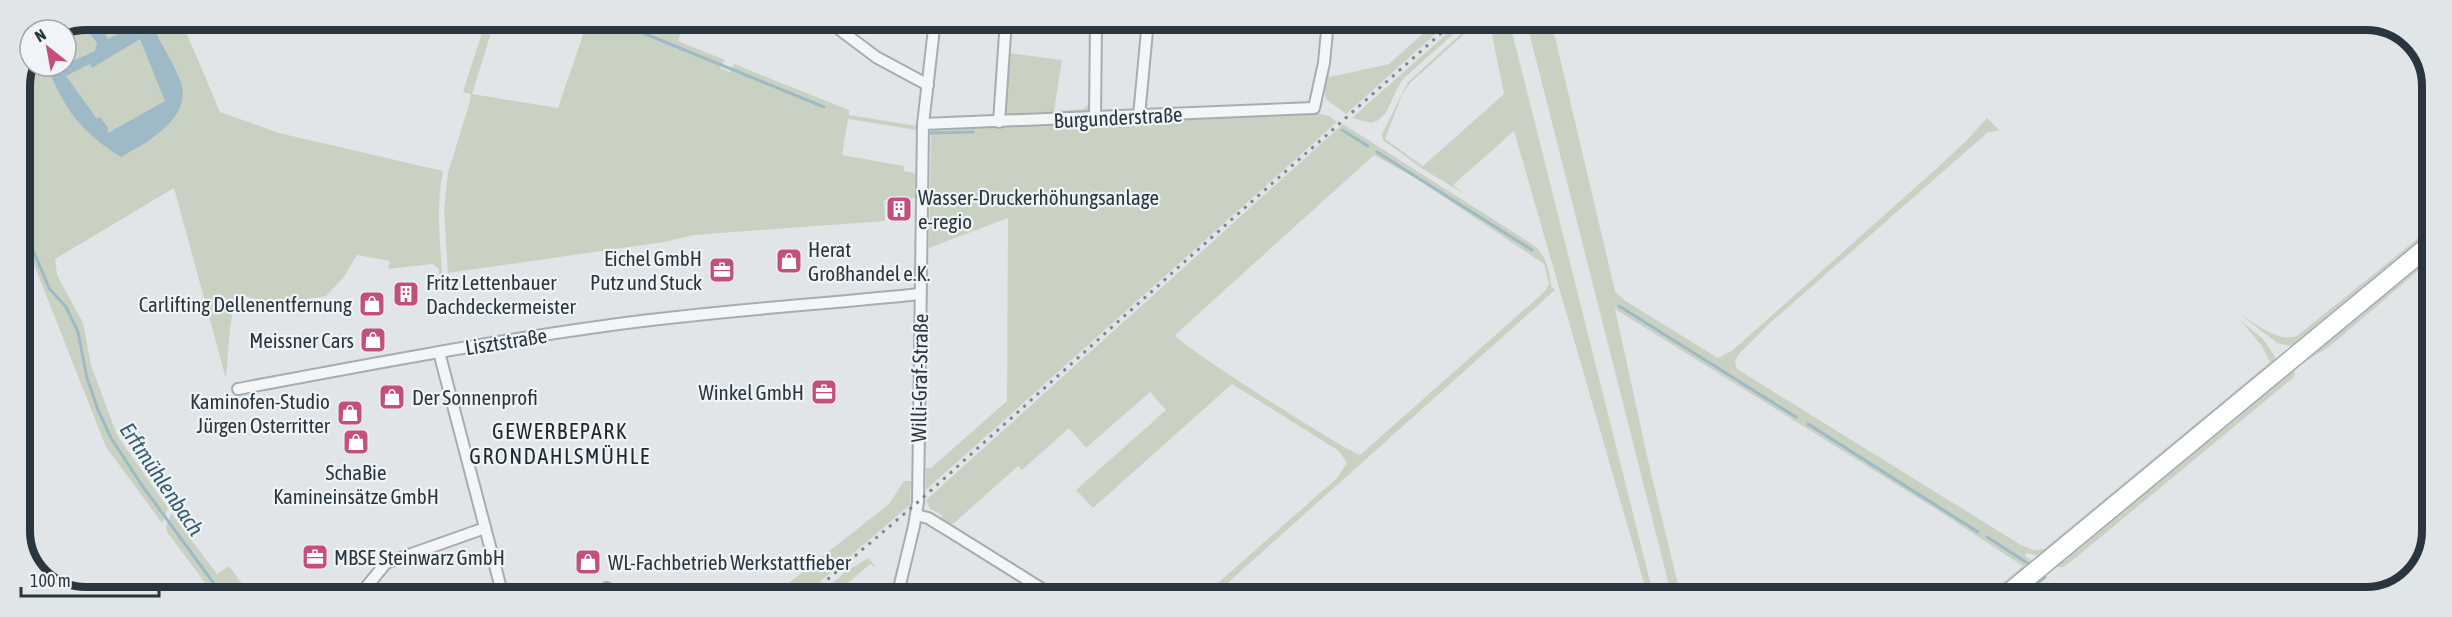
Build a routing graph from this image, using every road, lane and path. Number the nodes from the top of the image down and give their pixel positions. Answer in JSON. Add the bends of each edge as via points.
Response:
{"nodes":[{"id":1,"x":840,"y":30,"type":"edge"},
{"id":2,"x":934,"y":30,"type":"edge"},
{"id":3,"x":1005,"y":30,"type":"edge"},
{"id":4,"x":1096,"y":30,"type":"edge"},
{"id":5,"x":1147,"y":30,"type":"edge"},
{"id":6,"x":1327,"y":30,"type":"edge"},
{"id":7,"x":928,"y":85,"type":"junction"},
{"id":8,"x":1139,"y":116,"type":"junction"},
{"id":9,"x":1095,"y":118,"type":"junction"},
{"id":10,"x":999,"y":122,"type":"junction"},
{"id":11,"x":923,"y":124,"type":"junction"},
{"id":12,"x":2422,"y":251,"type":"edge"},
{"id":13,"x":920,"y":294,"type":"junction"},
{"id":14,"x":439,"y":352,"type":"junction"},
{"id":15,"x":238,"y":389,"type":"dead end"},
{"id":16,"x":916,"y":515,"type":"junction"},
{"id":17,"x":485,"y":528,"type":"junction"},
{"id":18,"x":366,"y":587,"type":"edge"},
{"id":19,"x":501,"y":587,"type":"edge"},
{"id":20,"x":899,"y":587,"type":"edge"},
{"id":21,"x":1039,"y":587,"type":"edge"},
{"id":22,"x":2016,"y":587,"type":"edge"}],
"edges":[{"from":1,"to":7,"type":"street","via":[[870,53]]},
{"from":2,"to":7,"type":"street","name":"Willi-Graf-Straße"},
{"from":3,"to":10,"type":"street"},
{"from":4,"to":9,"type":"street"},
{"from":5,"to":8,"type":"street"},
{"from":6,"to":8,"type":"street","name":"Burgunderstraße","via":[[1314,108]]},
{"from":7,"to":11,"type":"street","name":"Willi-Graf-Straße"},
{"from":8,"to":9,"type":"street","name":"Burgunderstraße"},
{"from":9,"to":10,"type":"street","name":"Burgunderstraße"},
{"from":10,"to":11,"type":"street","name":"Burgunderstraße"},
{"from":11,"to":13,"type":"street","name":"Willi-Graf-Straße"},
{"from":12,"to":22,"type":"main road"},
{"from":13,"to":14,"type":"street","name":"Lisztstraße","via":[[648,321]]},
{"from":13,"to":16,"type":"street","name":"Willi-Graf-Straße"},
{"from":14,"to":15,"type":"street","name":"Lisztstraße"},
{"from":14,"to":17,"type":"street"},
{"from":16,"to":20,"type":"street","name":"Willi-Graf-Straße"},
{"from":16,"to":21,"type":"street","via":[[928,518]]},
{"from":17,"to":18,"type":"street","via":[[386,563]]},
{"from":17,"to":19,"type":"street"}]}
